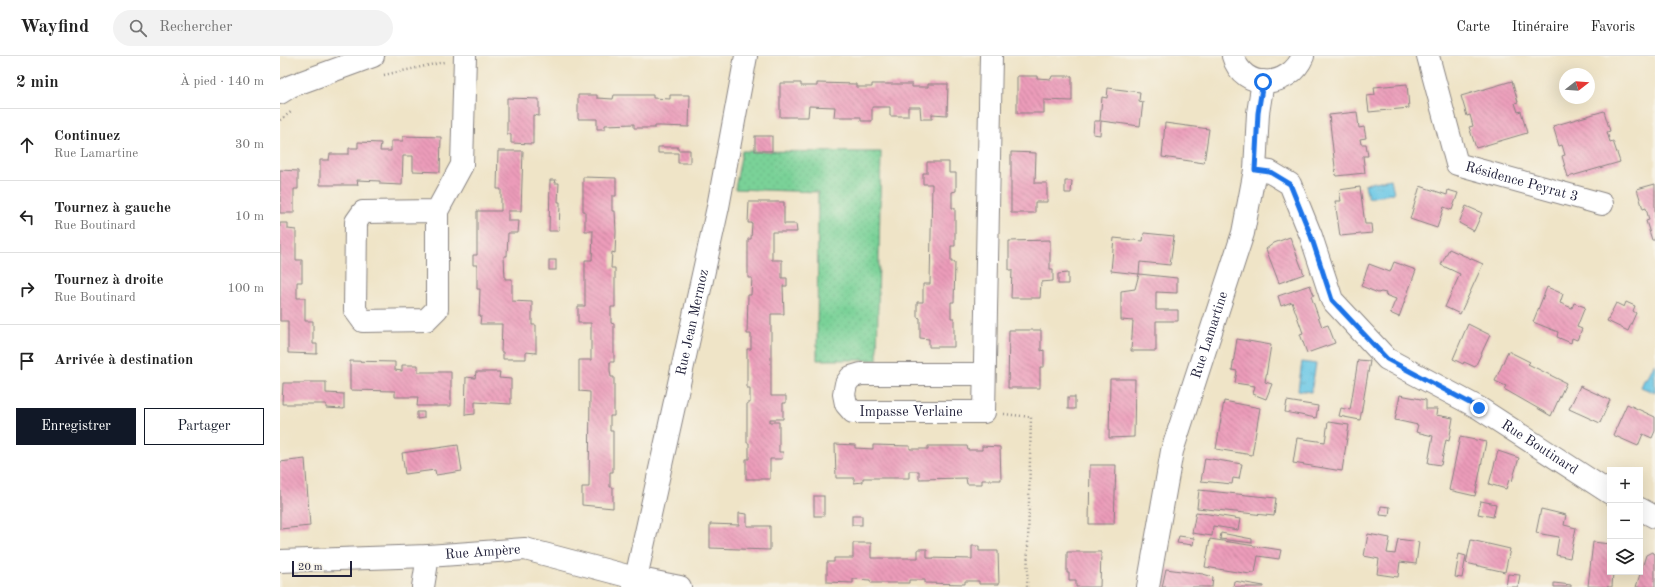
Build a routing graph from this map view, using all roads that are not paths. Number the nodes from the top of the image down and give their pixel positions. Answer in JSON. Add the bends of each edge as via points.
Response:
{"nodes":[{"id":1,"x":373,"y":56,"type":"edge"},
{"id":2,"x":746,"y":56,"type":"edge"},
{"id":3,"x":992,"y":56,"type":"edge"},
{"id":4,"x":1233,"y":56,"type":"edge"},
{"id":5,"x":1303,"y":56,"type":"edge"},
{"id":6,"x":1428,"y":56,"type":"edge"},
{"id":7,"x":465,"y":57,"type":"edge"},
{"id":8,"x":1263,"y":82,"type":"junction"},
{"id":9,"x":280,"y":93,"type":"edge"},
{"id":10,"x":1255,"y":170,"type":"junction"},
{"id":11,"x":1602,"y":204,"type":"dead end"},
{"id":12,"x":437,"y":211,"type":"junction"},
{"id":13,"x":984,"y":374,"type":"junction"},
{"id":14,"x":1607,"y":491,"type":"edge"},
{"id":15,"x":1643,"y":510,"type":"edge"},
{"id":16,"x":1655,"y":516,"type":"edge"},
{"id":17,"x":428,"y":556,"type":"junction"},
{"id":18,"x":280,"y":561,"type":"edge"},
{"id":19,"x":635,"y":583,"type":"edge"},
{"id":20,"x":423,"y":587,"type":"edge"},
{"id":21,"x":680,"y":587,"type":"edge"},
{"id":22,"x":1148,"y":587,"type":"edge"}],
"edges":[{"from":1,"to":9,"type":"street","via":[[291,86]]},
{"from":2,"to":19,"type":"street","name":"Rue Jean Mermoz","via":[[718,207]]},
{"from":3,"to":13,"type":"street"},
{"from":4,"to":8,"type":"street","via":[[1241,70],[1251,78]]},
{"from":5,"to":8,"type":"street","via":[[1292,73],[1283,79]]},
{"from":6,"to":11,"type":"street","name":"Résidence Peyrat 3","via":[[1457,164]]},
{"from":7,"to":12,"type":"street","via":[[462,165]]},
{"from":8,"to":10,"type":"street","name":"Rue Lamartine","via":[[1258,113]]},
{"from":10,"to":14,"type":"street","name":"Rue Boutinard","via":[[1270,172],[1290,184],[1311,236],[1332,300],[1387,359],[1479,408]]},
{"from":10,"to":22,"type":"street","name":"Rue Lamartine","via":[[1243,233],[1172,451]]},
{"from":12,"to":12,"type":"street","via":[[362,212],[356,222],[355,310],[363,321],[426,320],[436,309]]},
{"from":13,"to":13,"type":"street","name":"Impasse Verlaine","via":[[984,412],[853,412],[846,404],[844,394],[851,377],[861,374]]},
{"from":15,"to":16,"type":"street"},
{"from":17,"to":18,"type":"street","name":"Rue Ampère"},
{"from":17,"to":19,"type":"street","name":"Rue Ampère","via":[[524,549]]},
{"from":17,"to":20,"type":"street"},
{"from":19,"to":21,"type":"street","name":"Rue Ampère"}]}
